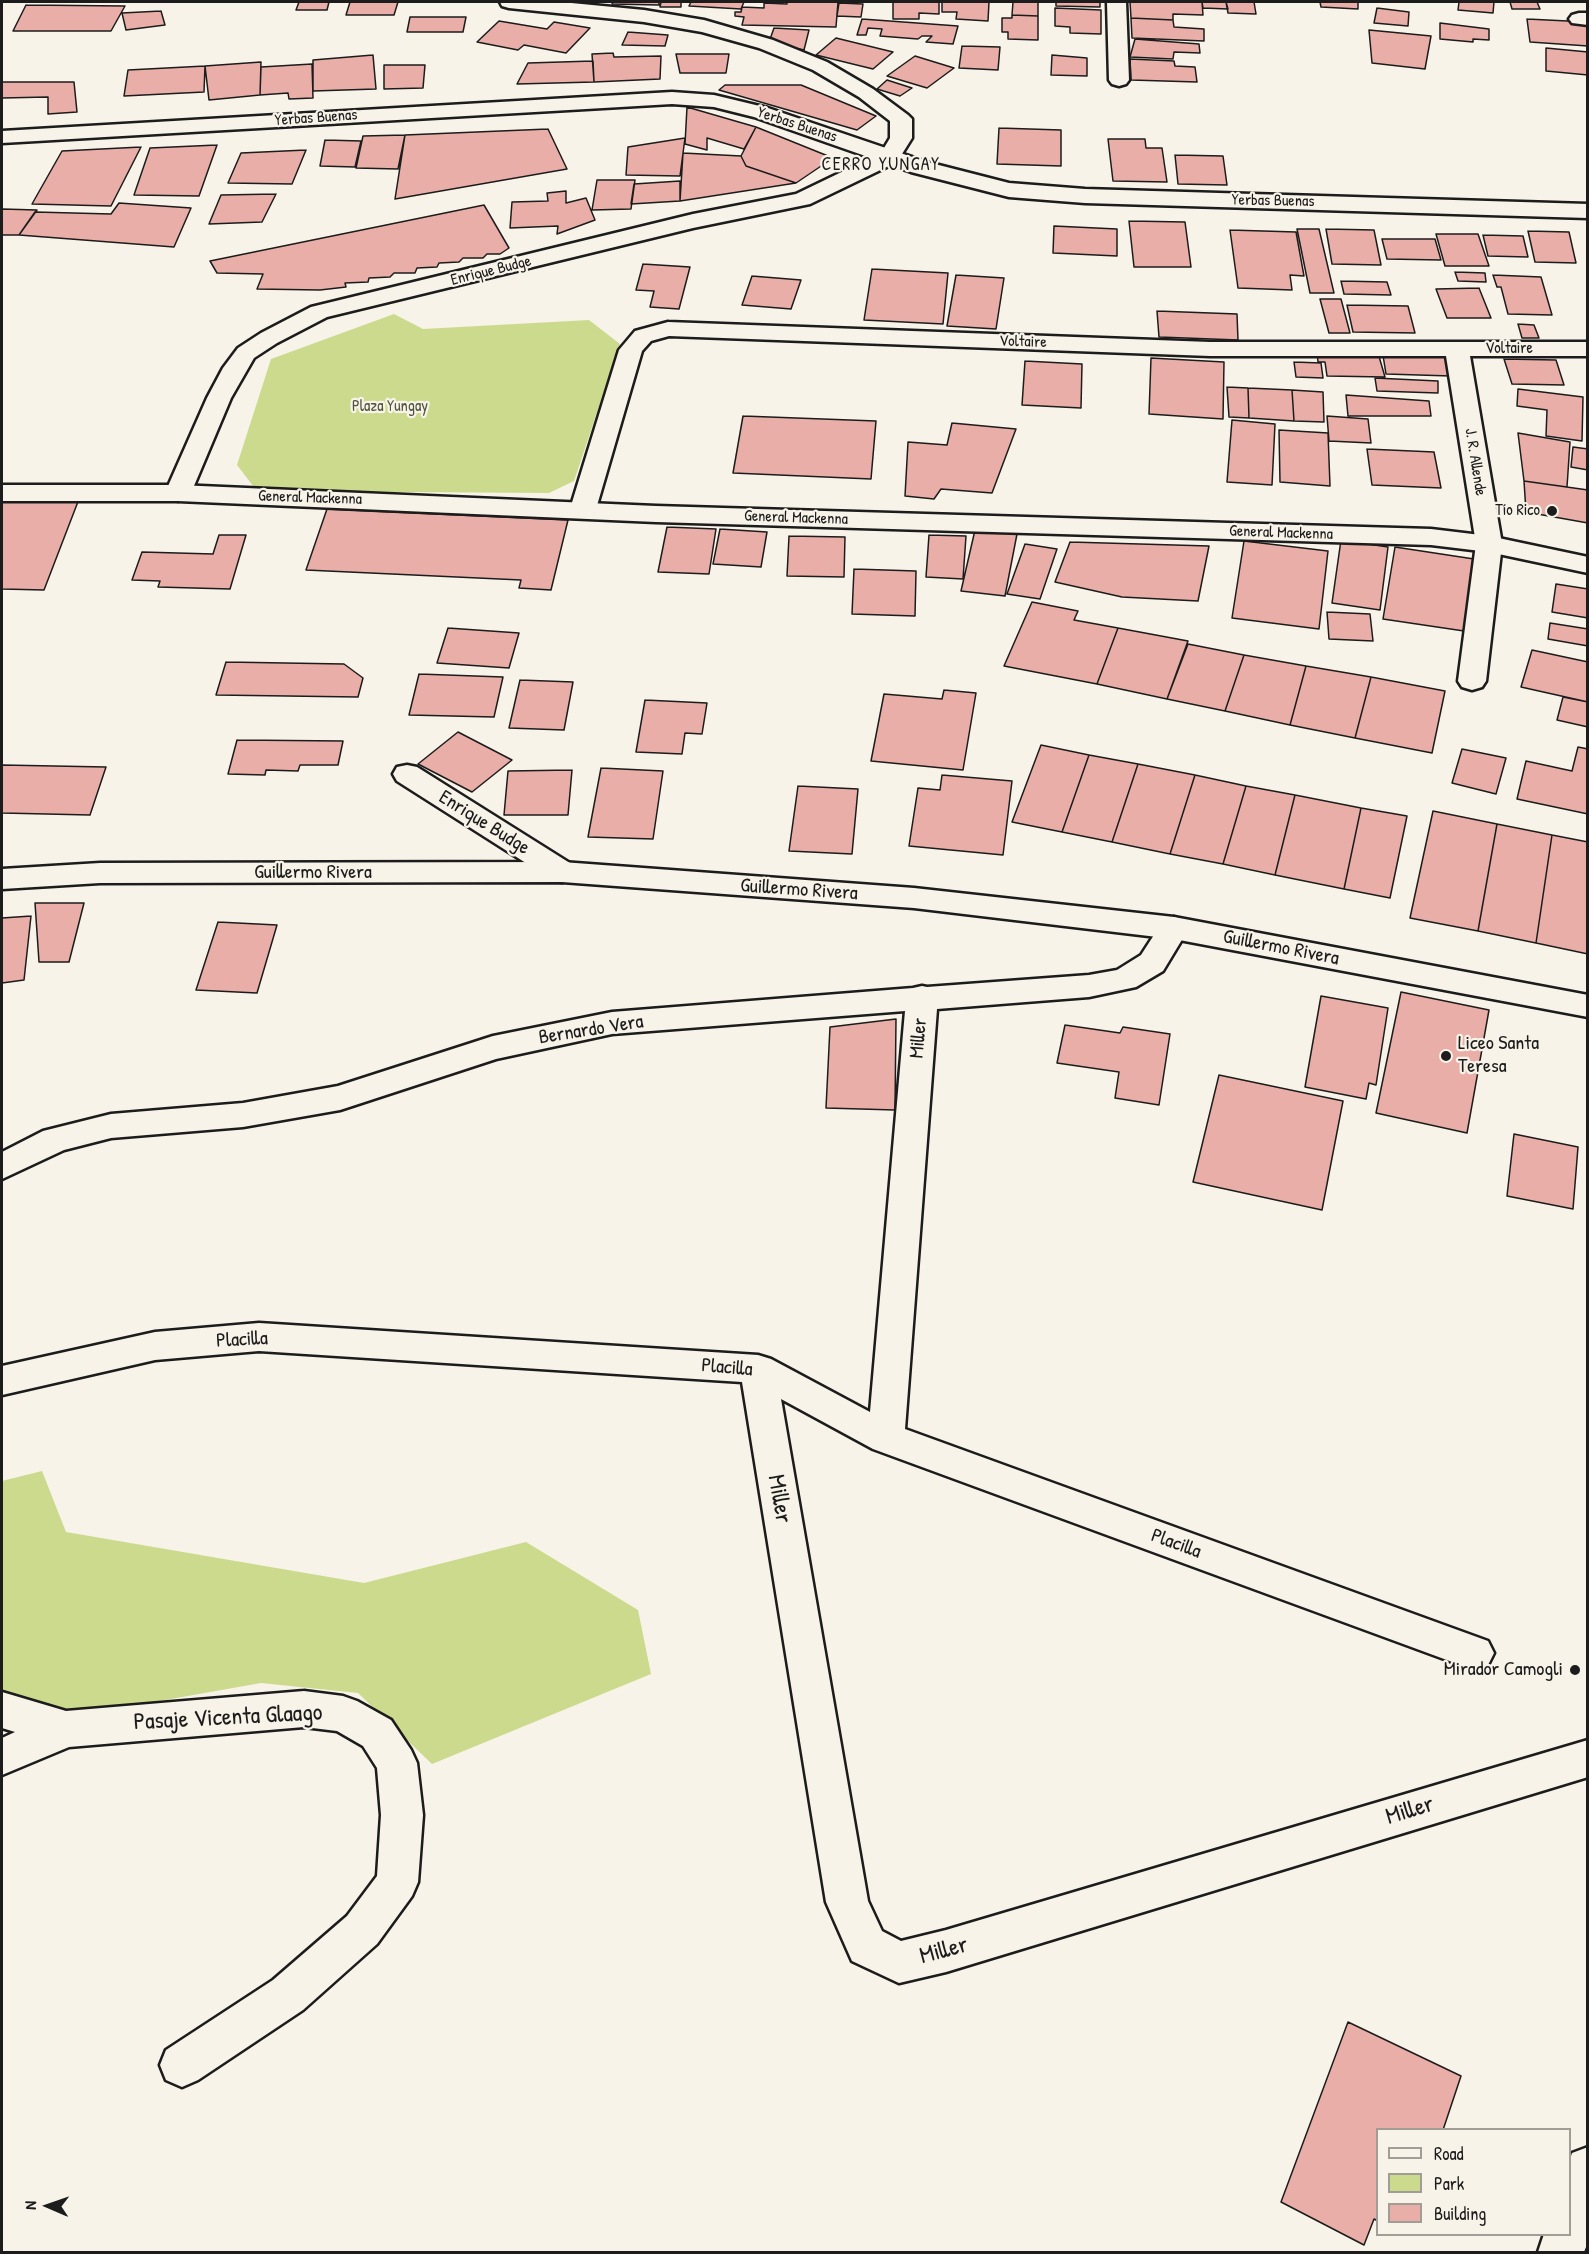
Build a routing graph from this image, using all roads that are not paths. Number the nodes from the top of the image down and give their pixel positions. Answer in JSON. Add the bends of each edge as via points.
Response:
{"nodes":[{"id":1,"x":509,"y":2,"type":"edge"},
{"id":2,"x":1116,"y":2,"type":"edge"},
{"id":3,"x":1119,"y":80,"type":"dead end"},
{"id":4,"x":2,"y":137,"type":"edge"},
{"id":5,"x":889,"y":157,"type":"junction"},
{"id":6,"x":1587,"y":211,"type":"edge"},
{"id":7,"x":1587,"y":349,"type":"edge"},
{"id":8,"x":1457,"y":350,"type":"junction"},
{"id":9,"x":2,"y":493,"type":"edge"},
{"id":10,"x":178,"y":493,"type":"junction"},
{"id":11,"x":583,"y":509,"type":"junction"},
{"id":12,"x":1489,"y":544,"type":"junction"},
{"id":13,"x":1587,"y":565,"type":"edge"},
{"id":14,"x":1472,"y":681,"type":"dead end"},
{"id":15,"x":407,"y":774,"type":"dead end"},
{"id":16,"x":562,"y":872,"type":"junction"},
{"id":17,"x":2,"y":879,"type":"edge"},
{"id":18,"x":1174,"y":928,"type":"junction"},
{"id":19,"x":922,"y":997,"type":"junction"},
{"id":20,"x":1587,"y":1006,"type":"edge"},
{"id":21,"x":2,"y":1166,"type":"edge"},
{"id":22,"x":758,"y":1369,"type":"junction"},
{"id":23,"x":2,"y":1381,"type":"edge"},
{"id":24,"x":886,"y":1438,"type":"junction"},
{"id":25,"x":1474,"y":1653,"type":"dead end"},
{"id":26,"x":2,"y":1710,"type":"edge"},
{"id":27,"x":66,"y":1729,"type":"junction"},
{"id":28,"x":2,"y":1757,"type":"edge"},
{"id":29,"x":1587,"y":1758,"type":"edge"},
{"id":30,"x":182,"y":2065,"type":"dead end"},
{"id":31,"x":1587,"y":2169,"type":"edge"},
{"id":32,"x":1571,"y":2219,"type":"edge"},
{"id":33,"x":1566,"y":2236,"type":"edge"},
{"id":34,"x":1561,"y":2253,"type":"edge"}],
"edges":[{"from":1,"to":5,"type":"street","via":[[584,8],[704,27],[820,66],[901,119],[901,138]]},
{"from":2,"to":3,"type":"street"},
{"from":4,"to":5,"type":"street","name":"Yerbas Buenas","via":[[672,98],[714,100],[761,112]]},
{"from":5,"to":6,"type":"street","name":"Yerbas Buenas","via":[[1009,190],[1085,196]]},
{"from":5,"to":10,"type":"street","name":"Enrique Budge","via":[[802,199],[693,221],[319,312],[246,353],[219,398]]},
{"from":7,"to":8,"type":"street","name":"Voltaire"},
{"from":8,"to":11,"type":"street","name":"Voltaire","via":[[1210,349],[668,330],[643,336],[631,350]]},
{"from":8,"to":12,"type":"street","name":"J. R. Allende"},
{"from":9,"to":10,"type":"street","name":"General Mackenna"},
{"from":10,"to":11,"type":"street","name":"General Mackenna"},
{"from":11,"to":12,"type":"street","name":"General Mackenna","via":[[668,515],[1431,537]]},
{"from":12,"to":13,"type":"street","name":"General Mackenna"},
{"from":12,"to":14,"type":"street","name":"J. R. Allende"},
{"from":15,"to":16,"type":"street","name":"Enrique Budge"},
{"from":16,"to":17,"type":"street","name":"Guillermo Rivera","via":[[100,873]]},
{"from":16,"to":18,"type":"street","name":"Guillermo Rivera","via":[[914,898]]},
{"from":18,"to":19,"type":"street","name":"Bernardo Vera","via":[[1152,963],[1125,979],[1089,986]]},
{"from":18,"to":20,"type":"street","name":"Guillermo Rivera"},
{"from":19,"to":21,"type":"street","name":"Bernardo Vera","via":[[612,1023],[493,1048],[340,1098],[243,1114],[111,1126],[56,1140]]},
{"from":19,"to":24,"type":"street","name":"Miller"},
{"from":22,"to":23,"type":"street","name":"Placilla","via":[[259,1337],[155,1346]]},
{"from":22,"to":24,"type":"street","name":"Placilla"},
{"from":22,"to":29,"type":"street","name":"Miller","via":[[847,1902],[867,1946],[899,1962]]},
{"from":24,"to":25,"type":"street","name":"Placilla"},
{"from":26,"to":27,"type":"street"},
{"from":27,"to":28,"type":"street"},
{"from":27,"to":30,"type":"street","name":"Pasaje Vicenta Glaago","via":[[304,1709],[343,1714],[377,1733],[398,1763],[402,1815],[397,1882],[362,1930],[288,1995]]},
{"from":31,"to":32,"type":"street"},
{"from":33,"to":34,"type":"street"}]}
